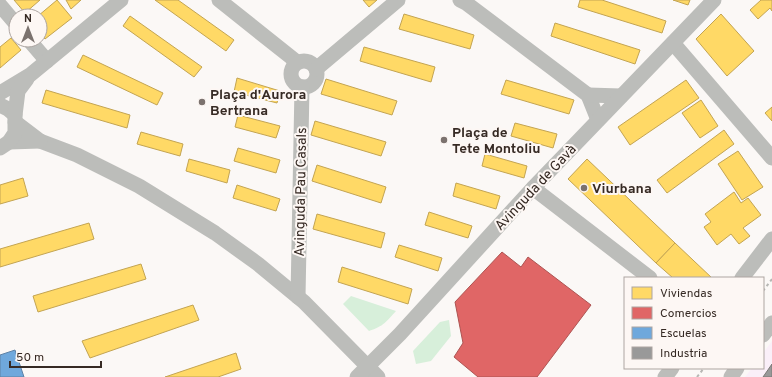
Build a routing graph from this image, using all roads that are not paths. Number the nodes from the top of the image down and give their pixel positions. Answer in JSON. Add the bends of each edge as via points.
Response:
{"nodes":[{"id":1,"x":121,"y":0,"type":"edge"},
{"id":2,"x":219,"y":0,"type":"edge"},
{"id":3,"x":398,"y":0,"type":"edge"},
{"id":4,"x":460,"y":0,"type":"edge"},
{"id":5,"x":714,"y":0,"type":"edge"},
{"id":6,"x":0,"y":5,"type":"edge"},
{"id":7,"x":8,"y":14,"type":"edge"},
{"id":8,"x":673,"y":43,"type":"junction"},
{"id":9,"x":36,"y":48,"type":"edge"},
{"id":10,"x":47,"y":61,"type":"junction"},
{"id":11,"x":297,"y":62,"type":"junction"},
{"id":12,"x":316,"y":69,"type":"junction"},
{"id":13,"x":30,"y":75,"type":"junction"},
{"id":14,"x":302,"y":87,"type":"junction"},
{"id":15,"x":0,"y":93,"type":"edge"},
{"id":16,"x":588,"y":95,"type":"junction"},
{"id":17,"x":621,"y":96,"type":"junction"},
{"id":18,"x":0,"y":104,"type":"edge"},
{"id":19,"x":15,"y":119,"type":"junction"},
{"id":20,"x":598,"y":120,"type":"junction"},
{"id":21,"x":40,"y":141,"type":"junction"},
{"id":22,"x":5,"y":145,"type":"edge"},
{"id":23,"x":772,"y":158,"type":"edge"},
{"id":24,"x":533,"y":188,"type":"junction"},
{"id":25,"x":772,"y":239,"type":"edge"},
{"id":26,"x":649,"y":277,"type":"edge"},
{"id":27,"x":743,"y":277,"type":"edge"},
{"id":28,"x":298,"y":297,"type":"junction"},
{"id":29,"x":772,"y":322,"type":"edge"},
{"id":30,"x":764,"y":334,"type":"edge"},
{"id":31,"x":362,"y":372,"type":"edge"},
{"id":32,"x":378,"y":377,"type":"edge"}],
"edges":[{"from":1,"to":10,"type":"street"},
{"from":2,"to":11,"type":"street"},
{"from":3,"to":12,"type":"street"},
{"from":4,"to":16,"type":"street"},
{"from":5,"to":8,"type":"street","name":"Avinguda de Gavà"},
{"from":6,"to":7,"type":"street"},
{"from":8,"to":17,"type":"street","name":"Avinguda de Gavà"},
{"from":8,"to":23,"type":"street"},
{"from":9,"to":10,"type":"street"},
{"from":10,"to":13,"type":"street"},
{"from":11,"to":12,"type":"street","via":[[309,61]]},
{"from":11,"to":14,"type":"street","via":[[290,75],[294,83]]},
{"from":12,"to":14,"type":"street","via":[[314,83]]},
{"from":13,"to":15,"type":"street"},
{"from":13,"to":19,"type":"street","via":[[18,91]]},
{"from":14,"to":28,"type":"street","name":"Avinguda Pau Casals"},
{"from":16,"to":17,"type":"street"},
{"from":16,"to":20,"type":"street"},
{"from":17,"to":20,"type":"street","name":"Avinguda de Gavà"},
{"from":18,"to":19,"type":"street","via":[[8,109]]},
{"from":19,"to":21,"type":"street"},
{"from":19,"to":22,"type":"street","via":[[15,133]]},
{"from":20,"to":24,"type":"street","name":"Avinguda de Gavà"},
{"from":21,"to":22,"type":"street"},
{"from":21,"to":28,"type":"street","via":[[139,186],[215,233]]},
{"from":24,"to":26,"type":"street"},
{"from":24,"to":31,"type":"street","name":"Avinguda de Gavà"},
{"from":25,"to":27,"type":"street"},
{"from":28,"to":31,"type":"street","via":[[310,307]]},
{"from":29,"to":30,"type":"street"},
{"from":31,"to":32,"type":"street"}]}
